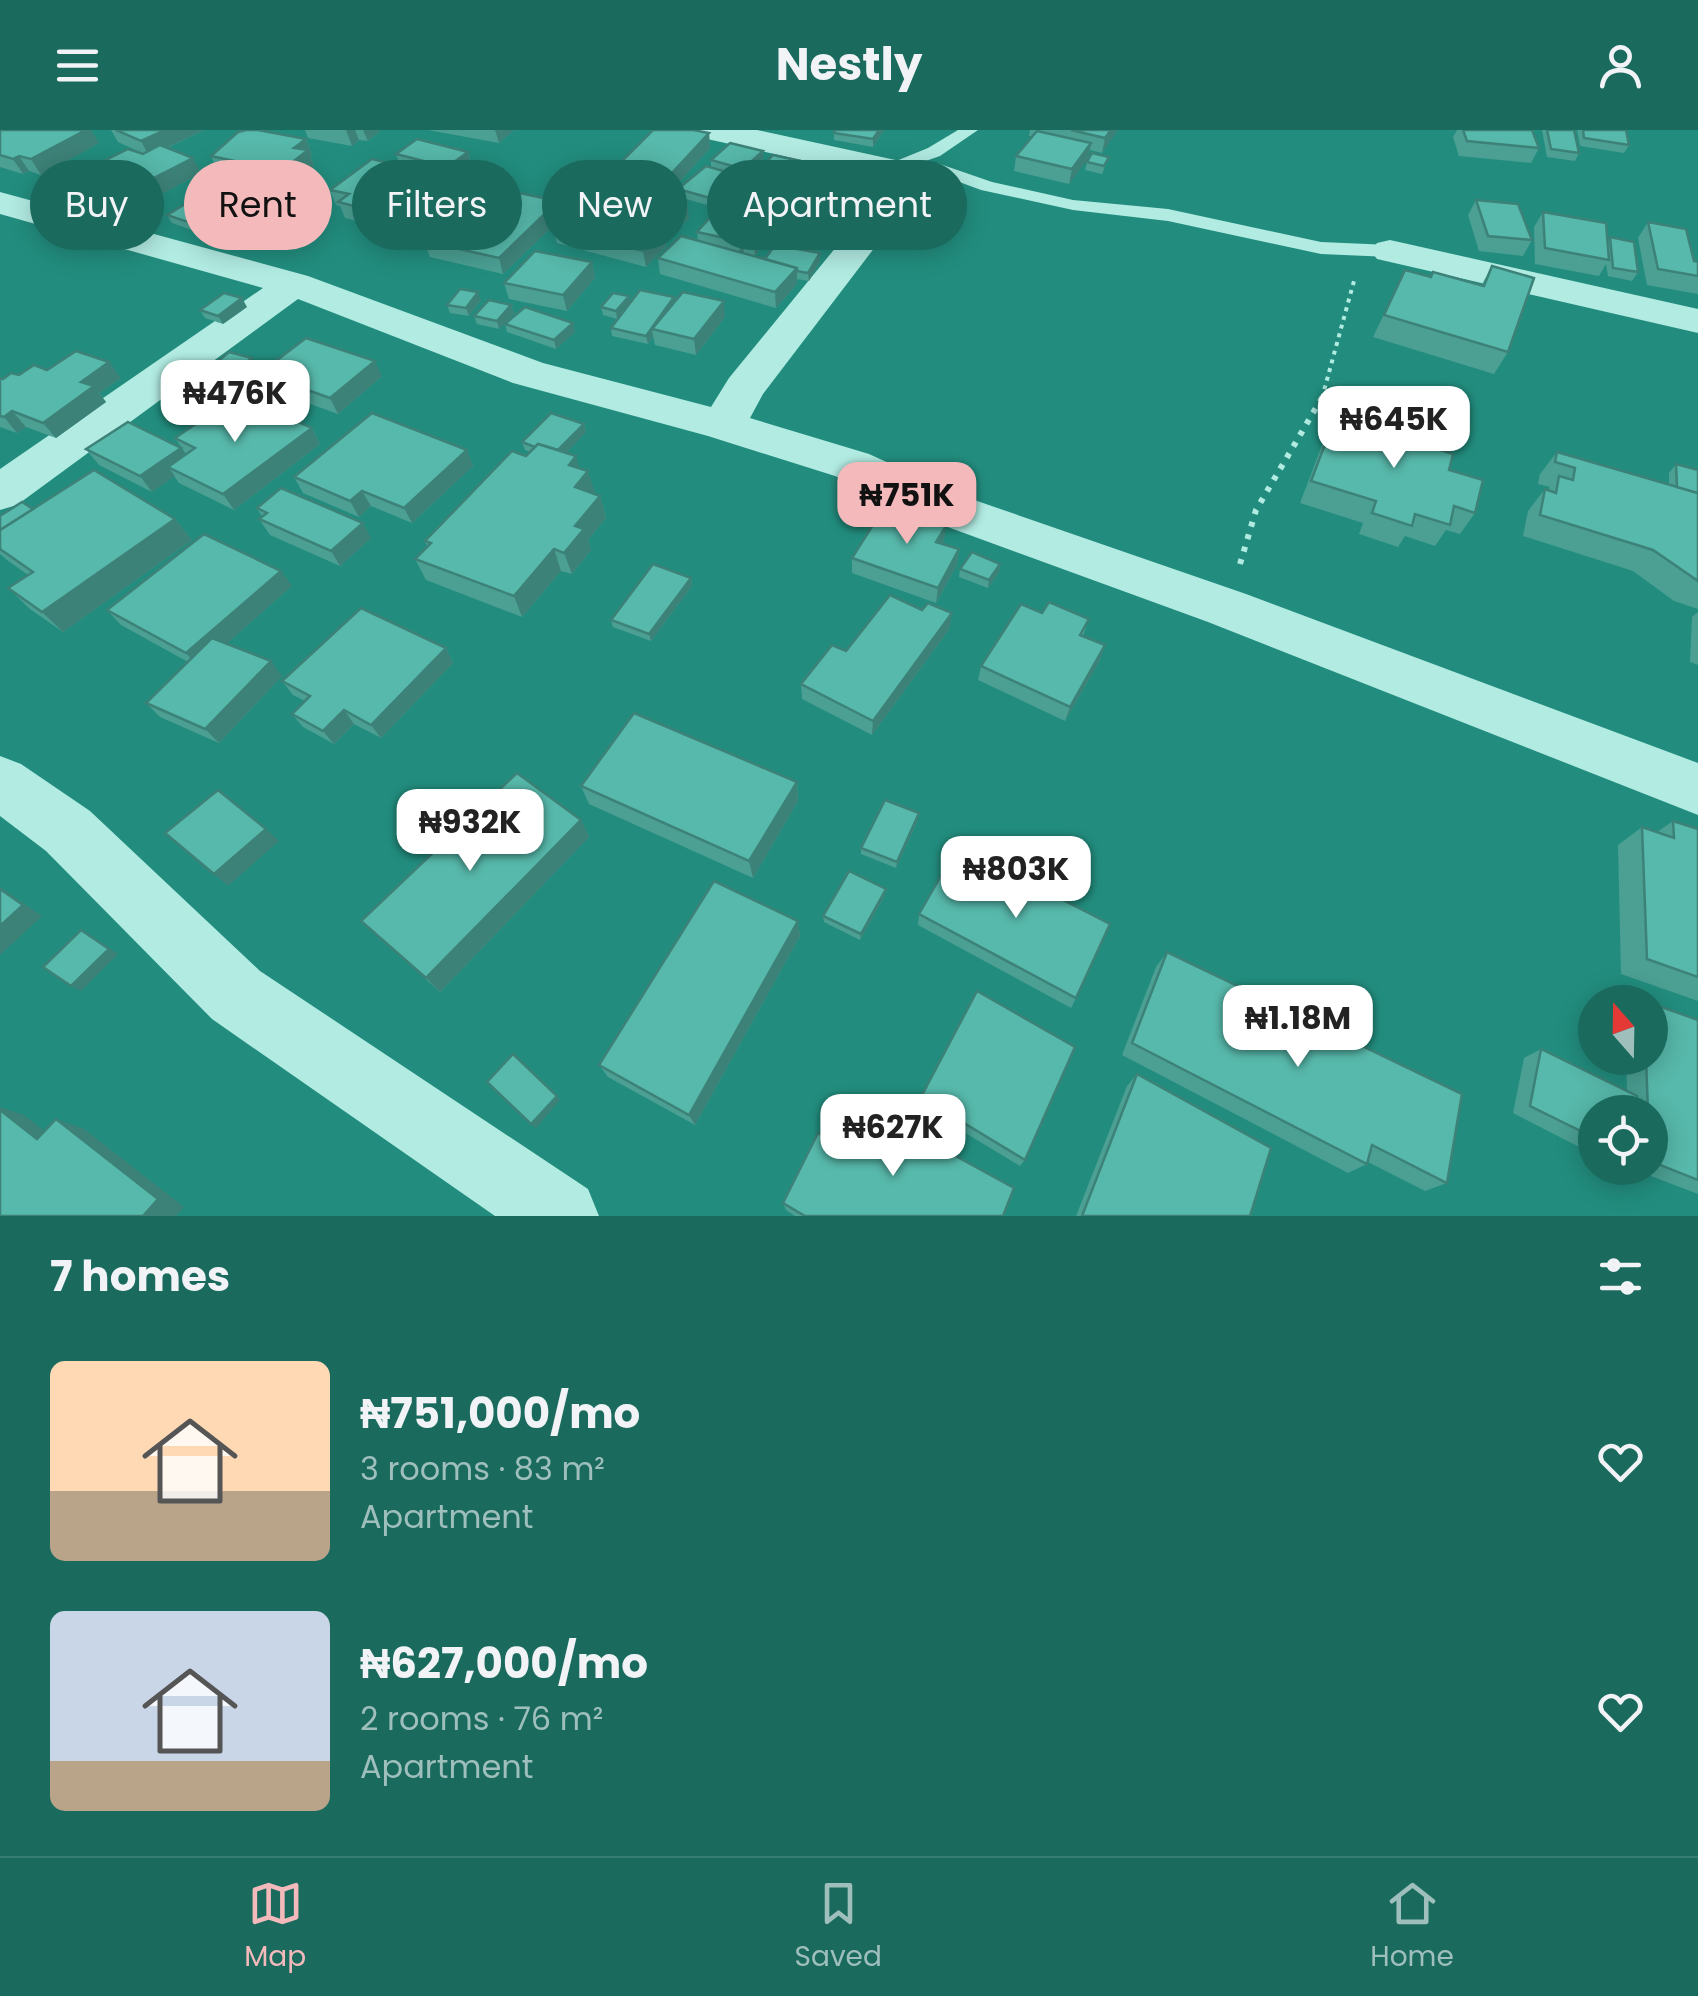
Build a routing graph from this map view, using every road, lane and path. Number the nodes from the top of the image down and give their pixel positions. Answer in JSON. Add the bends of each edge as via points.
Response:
{"nodes":[{"id":1,"x":710,"y":130,"type":"edge"},
{"id":2,"x":970,"y":130,"type":"edge"},
{"id":3,"x":851,"y":160,"type":"edge"},
{"id":4,"x":911,"y":160,"type":"edge"},
{"id":5,"x":967,"y":178,"type":"edge"},
{"id":6,"x":0,"y":202,"type":"edge"},
{"id":7,"x":853,"y":250,"type":"edge"},
{"id":8,"x":1390,"y":250,"type":"junction"},
{"id":9,"x":294,"y":284,"type":"junction"},
{"id":10,"x":1698,"y":321,"type":"edge"},
{"id":11,"x":723,"y":425,"type":"junction"},
{"id":12,"x":0,"y":493,"type":"edge"},
{"id":13,"x":1227,"y":608,"type":"junction"},
{"id":14,"x":0,"y":782,"type":"edge"},
{"id":15,"x":1698,"y":789,"type":"edge"},
{"id":16,"x":561,"y":1216,"type":"edge"}],
"edges":[{"from":1,"to":3,"type":"street"},
{"from":2,"to":4,"type":"lane"},
{"from":5,"to":8,"type":"lane","via":[[1073,206],[1168,216],[1321,248]]},
{"from":6,"to":9,"type":"street"},
{"from":7,"to":11,"type":"street","via":[[744,388]]},
{"from":8,"to":10,"type":"street"},
{"from":8,"to":13,"type":"path","via":[[1358,267],[1325,393],[1256,510]]},
{"from":9,"to":11,"type":"street","via":[[528,373]]},
{"from":9,"to":12,"type":"street"},
{"from":11,"to":13,"type":"street","via":[[852,465],[940,506]]},
{"from":13,"to":15,"type":"street"},
{"from":14,"to":16,"type":"street","via":[[68,831],[236,996]]}]}
